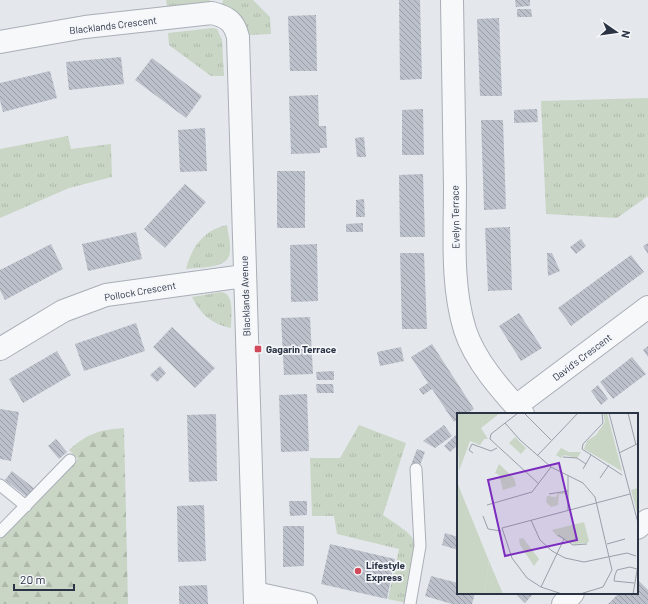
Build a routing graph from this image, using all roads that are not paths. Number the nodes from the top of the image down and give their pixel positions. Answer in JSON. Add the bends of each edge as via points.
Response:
{"nodes":[{"id":1,"x":452,"y":0,"type":"edge"},
{"id":2,"x":218,"y":10,"type":"edge"},
{"id":3,"x":0,"y":42,"type":"edge"},
{"id":4,"x":244,"y":276,"type":"junction"},
{"id":5,"x":648,"y":307,"type":"edge"},
{"id":6,"x":0,"y":349,"type":"edge"},
{"id":7,"x":520,"y":410,"type":"edge"},
{"id":8,"x":70,"y":460,"type":"dead end"},
{"id":9,"x":416,"y":469,"type":"dead end"},
{"id":10,"x":0,"y":485,"type":"edge"},
{"id":11,"x":26,"y":506,"type":"junction"},
{"id":12,"x":648,"y":520,"type":"edge"},
{"id":13,"x":638,"y":527,"type":"edge"},
{"id":14,"x":0,"y":532,"type":"edge"},
{"id":15,"x":572,"y":594,"type":"edge"},
{"id":16,"x":255,"y":598,"type":"edge"},
{"id":17,"x":306,"y":604,"type":"edge"},
{"id":18,"x":410,"y":604,"type":"edge"},
{"id":19,"x":562,"y":604,"type":"edge"}],
"edges":[{"from":1,"to":7,"type":"street","name":"Evelyn Terrace","via":[[456,280],[465,330],[473,348],[484,367]]},
{"from":2,"to":3,"type":"street","name":"Blacklands Crescent","via":[[85,27]]},
{"from":2,"to":4,"type":"street","name":"Blacklands Avenue","via":[[233,22],[238,37]]},
{"from":4,"to":6,"type":"street","name":"Pollock Crescent","via":[[106,295],[63,311]]},
{"from":4,"to":16,"type":"street","name":"Blacklands Avenue"},
{"from":5,"to":7,"type":"street","name":"David's Crescent"},
{"from":8,"to":11,"type":"lane"},
{"from":9,"to":18,"type":"lane","via":[[420,546]]},
{"from":10,"to":11,"type":"lane"},
{"from":11,"to":14,"type":"lane"},
{"from":12,"to":13,"type":"street"},
{"from":15,"to":19,"type":"street"},
{"from":16,"to":17,"type":"street"}]}
